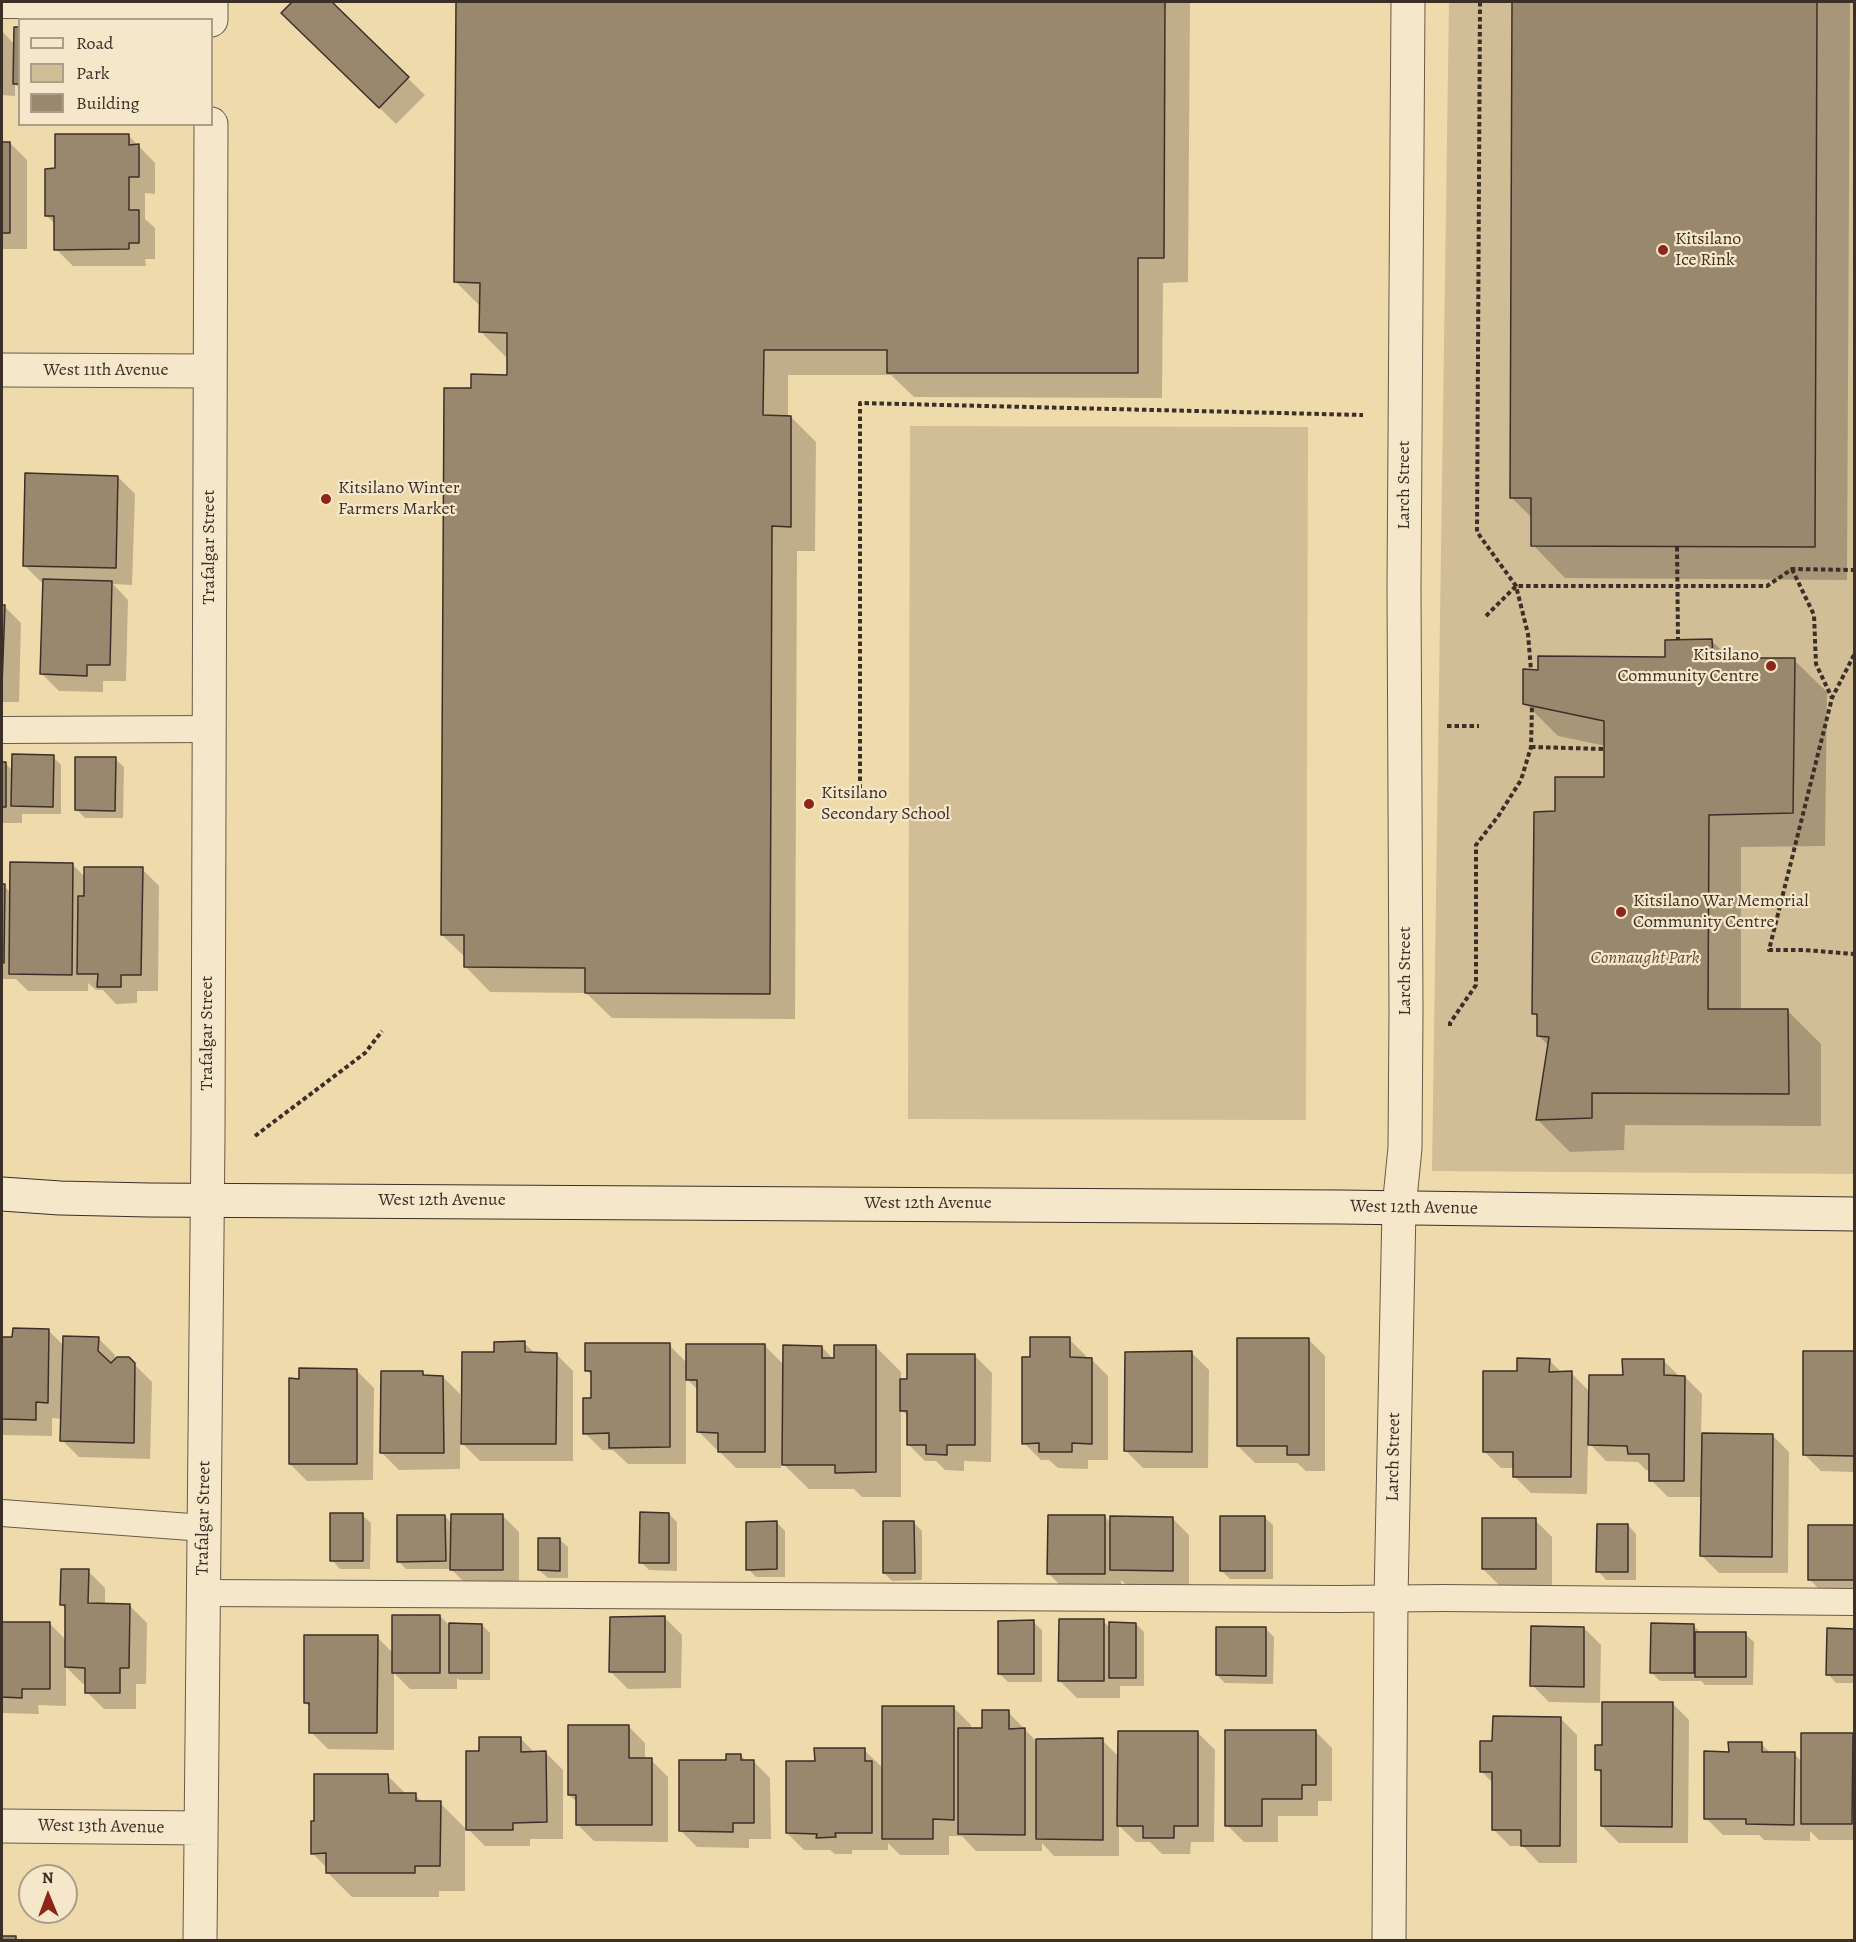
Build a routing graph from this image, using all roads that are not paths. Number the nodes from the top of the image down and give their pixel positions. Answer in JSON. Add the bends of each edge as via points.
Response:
{"nodes":[{"id":1,"x":1408,"y":2,"type":"edge"},
{"id":2,"x":2,"y":5,"type":"edge"},
{"id":3,"x":211,"y":9,"type":"edge"},
{"id":4,"x":211,"y":126,"type":"edge"},
{"id":5,"x":2,"y":370,"type":"edge"},
{"id":6,"x":210,"y":371,"type":"junction"},
{"id":7,"x":209,"y":729,"type":"junction"},
{"id":8,"x":2,"y":730,"type":"edge"},
{"id":9,"x":2,"y":1194,"type":"edge"},
{"id":10,"x":207,"y":1199,"type":"junction"},
{"id":11,"x":1399,"y":1208,"type":"junction"},
{"id":12,"x":1854,"y":1214,"type":"edge"},
{"id":13,"x":2,"y":1513,"type":"edge"},
{"id":14,"x":204,"y":1528,"type":"junction"},
{"id":15,"x":203,"y":1593,"type":"junction"},
{"id":16,"x":1391,"y":1598,"type":"junction"},
{"id":17,"x":1854,"y":1602,"type":"edge"},
{"id":18,"x":2,"y":1826,"type":"edge"},
{"id":19,"x":201,"y":1828,"type":"junction"},
{"id":20,"x":200,"y":1941,"type":"edge"},
{"id":21,"x":1389,"y":1941,"type":"edge"}],
"edges":[{"from":1,"to":11,"type":"street","name":"Larch Street","via":[[1404,596],[1407,1012],[1405,1148]]},
{"from":2,"to":3,"type":"lane"},
{"from":4,"to":6,"type":"street","name":"Trafalgar Street"},
{"from":5,"to":6,"type":"street","name":"West 11th Avenue"},
{"from":6,"to":7,"type":"street","name":"Trafalgar Street"},
{"from":7,"to":8,"type":"lane"},
{"from":7,"to":10,"type":"street","name":"Trafalgar Street"},
{"from":9,"to":10,"type":"street","name":"West 12th Avenue"},
{"from":10,"to":11,"type":"street","name":"West 12th Avenue"},
{"from":10,"to":14,"type":"street","name":"Trafalgar Street"},
{"from":11,"to":12,"type":"street","name":"West 12th Avenue"},
{"from":11,"to":16,"type":"street","name":"Larch Street"},
{"from":13,"to":14,"type":"lane"},
{"from":14,"to":15,"type":"street","name":"Trafalgar Street"},
{"from":15,"to":16,"type":"lane"},
{"from":15,"to":19,"type":"street","name":"Trafalgar Street"},
{"from":16,"to":17,"type":"lane"},
{"from":16,"to":21,"type":"street","name":"Larch Street"},
{"from":18,"to":19,"type":"street","name":"West 13th Avenue"},
{"from":19,"to":20,"type":"street","name":"Trafalgar Street"}]}
